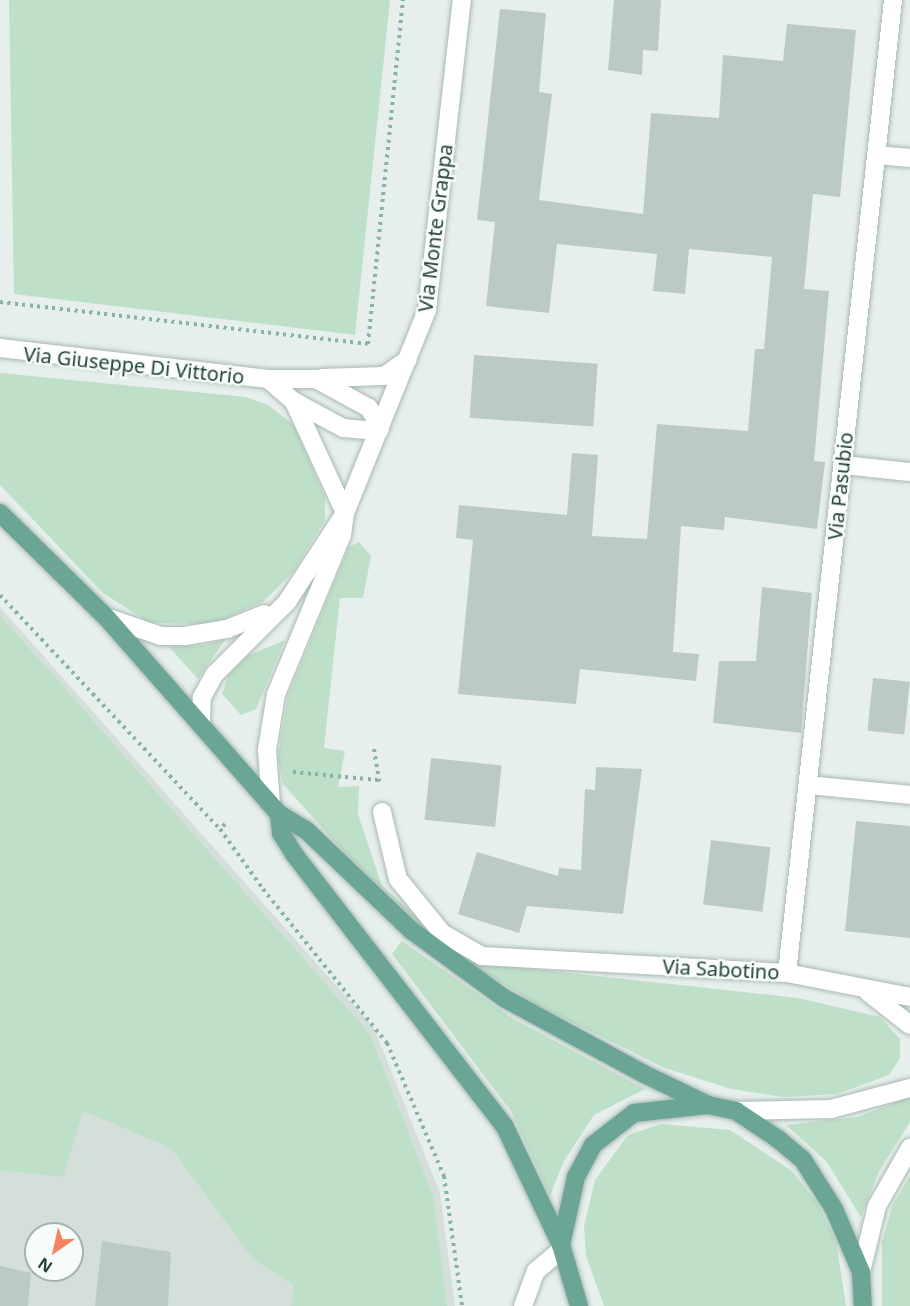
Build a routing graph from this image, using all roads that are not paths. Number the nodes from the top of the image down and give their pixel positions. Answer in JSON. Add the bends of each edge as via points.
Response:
{"nodes":[{"id":1,"x":462,"y":0,"type":"edge"},
{"id":2,"x":893,"y":0,"type":"edge"},
{"id":3,"x":876,"y":155,"type":"junction"},
{"id":4,"x":910,"y":158,"type":"edge"},
{"id":5,"x":0,"y":348,"type":"edge"},
{"id":6,"x":409,"y":358,"type":"junction"},
{"id":7,"x":268,"y":379,"type":"junction"},
{"id":8,"x":316,"y":379,"type":"junction"},
{"id":9,"x":294,"y":402,"type":"junction"},
{"id":10,"x":380,"y":430,"type":"junction"},
{"id":11,"x":843,"y":465,"type":"junction"},
{"id":12,"x":910,"y":472,"type":"edge"},
{"id":13,"x":0,"y":513,"type":"edge"},
{"id":14,"x":345,"y":513,"type":"junction"},
{"id":15,"x":287,"y":602,"type":"junction"},
{"id":16,"x":106,"y":617,"type":"junction"},
{"id":17,"x":201,"y":721,"type":"junction"},
{"id":18,"x":808,"y":785,"type":"junction"},
{"id":19,"x":910,"y":795,"type":"edge"},
{"id":20,"x":275,"y":809,"type":"junction"},
{"id":21,"x":382,"y":812,"type":"road end"},
{"id":22,"x":787,"y":973,"type":"junction"},
{"id":23,"x":866,"y":991,"type":"junction"},
{"id":24,"x":910,"y":997,"type":"edge"},
{"id":25,"x":910,"y":1025,"type":"edge"},
{"id":26,"x":910,"y":1077,"type":"edge"},
{"id":27,"x":910,"y":1088,"type":"edge"},
{"id":28,"x":890,"y":1094,"type":"junction"},
{"id":29,"x":708,"y":1105,"type":"junction"},
{"id":30,"x":736,"y":1111,"type":"junction"},
{"id":31,"x":910,"y":1148,"type":"edge"},
{"id":32,"x":562,"y":1247,"type":"junction"},
{"id":33,"x":861,"y":1272,"type":"junction"},
{"id":34,"x":864,"y":1303,"type":"edge"},
{"id":35,"x":523,"y":1306,"type":"edge"},
{"id":36,"x":579,"y":1306,"type":"edge"}],
"edges":[{"from":1,"to":6,"type":"street","name":"Via Monte Grappa","via":[[427,310]]},
{"from":2,"to":3,"type":"street","name":"Via Pasubio"},
{"from":3,"to":4,"type":"street"},
{"from":3,"to":11,"type":"street","name":"Via Pasubio"},
{"from":5,"to":7,"type":"street","name":"Via Giuseppe Di Vittorio"},
{"from":6,"to":8,"type":"street","name":"Via Giuseppe Di Vittorio","via":[[384,376]]},
{"from":6,"to":10,"type":"street","name":"Via Monte Grappa"},
{"from":7,"to":8,"type":"street","name":"Via Giuseppe Di Vittorio"},
{"from":7,"to":9,"type":"street","name":"Via Giuseppe Di Vittorio"},
{"from":8,"to":10,"type":"street","name":"Via Giuseppe Di Vittorio","via":[[369,408]]},
{"from":9,"to":10,"type":"street","name":"Via Giuseppe Di Vittorio","via":[[337,426]]},
{"from":9,"to":14,"type":"street","name":"Via Giuseppe Di Vittorio"},
{"from":10,"to":14,"type":"street","name":"Via Monte Grappa"},
{"from":11,"to":12,"type":"street"},
{"from":11,"to":18,"type":"street","name":"Via Pasubio"},
{"from":13,"to":16,"type":"main road"},
{"from":14,"to":15,"type":"street","name":"Via Monte Grappa"},
{"from":14,"to":20,"type":"street","name":"Via Monte Grappa","via":[[342,535],[276,694],[267,750]]},
{"from":15,"to":16,"type":"street","name":"Via Monte Grappa","via":[[245,624],[185,636],[161,636]]},
{"from":15,"to":17,"type":"street","name":"Via Monte Grappa","via":[[215,674],[202,696]]},
{"from":16,"to":17,"type":"main road"},
{"from":17,"to":20,"type":"main road"},
{"from":18,"to":19,"type":"street"},
{"from":18,"to":22,"type":"street","name":"Via Pasubio"},
{"from":20,"to":29,"type":"main road","via":[[292,818],[460,969],[590,1047]]},
{"from":20,"to":32,"type":"main road","via":[[281,833],[294,854],[505,1127]]},
{"from":21,"to":22,"type":"street","name":"Via Sabotino","via":[[398,879],[442,933],[482,956]]},
{"from":22,"to":23,"type":"street","name":"Via Sabotino"},
{"from":23,"to":24,"type":"street","name":"Via Sabotino"},
{"from":23,"to":25,"type":"street"},
{"from":26,"to":28,"type":"street"},
{"from":27,"to":28,"type":"street"},
{"from":28,"to":30,"type":"street","via":[[831,1108]]},
{"from":29,"to":30,"type":"main road"},
{"from":29,"to":32,"type":"main road","via":[[634,1113],[604,1131],[576,1177]]},
{"from":30,"to":33,"type":"main road","via":[[803,1160],[834,1209]]},
{"from":31,"to":33,"type":"street","via":[[877,1206]]},
{"from":32,"to":35,"type":"street","via":[[536,1271]]},
{"from":32,"to":36,"type":"main road"},
{"from":33,"to":34,"type":"main road"}]}
